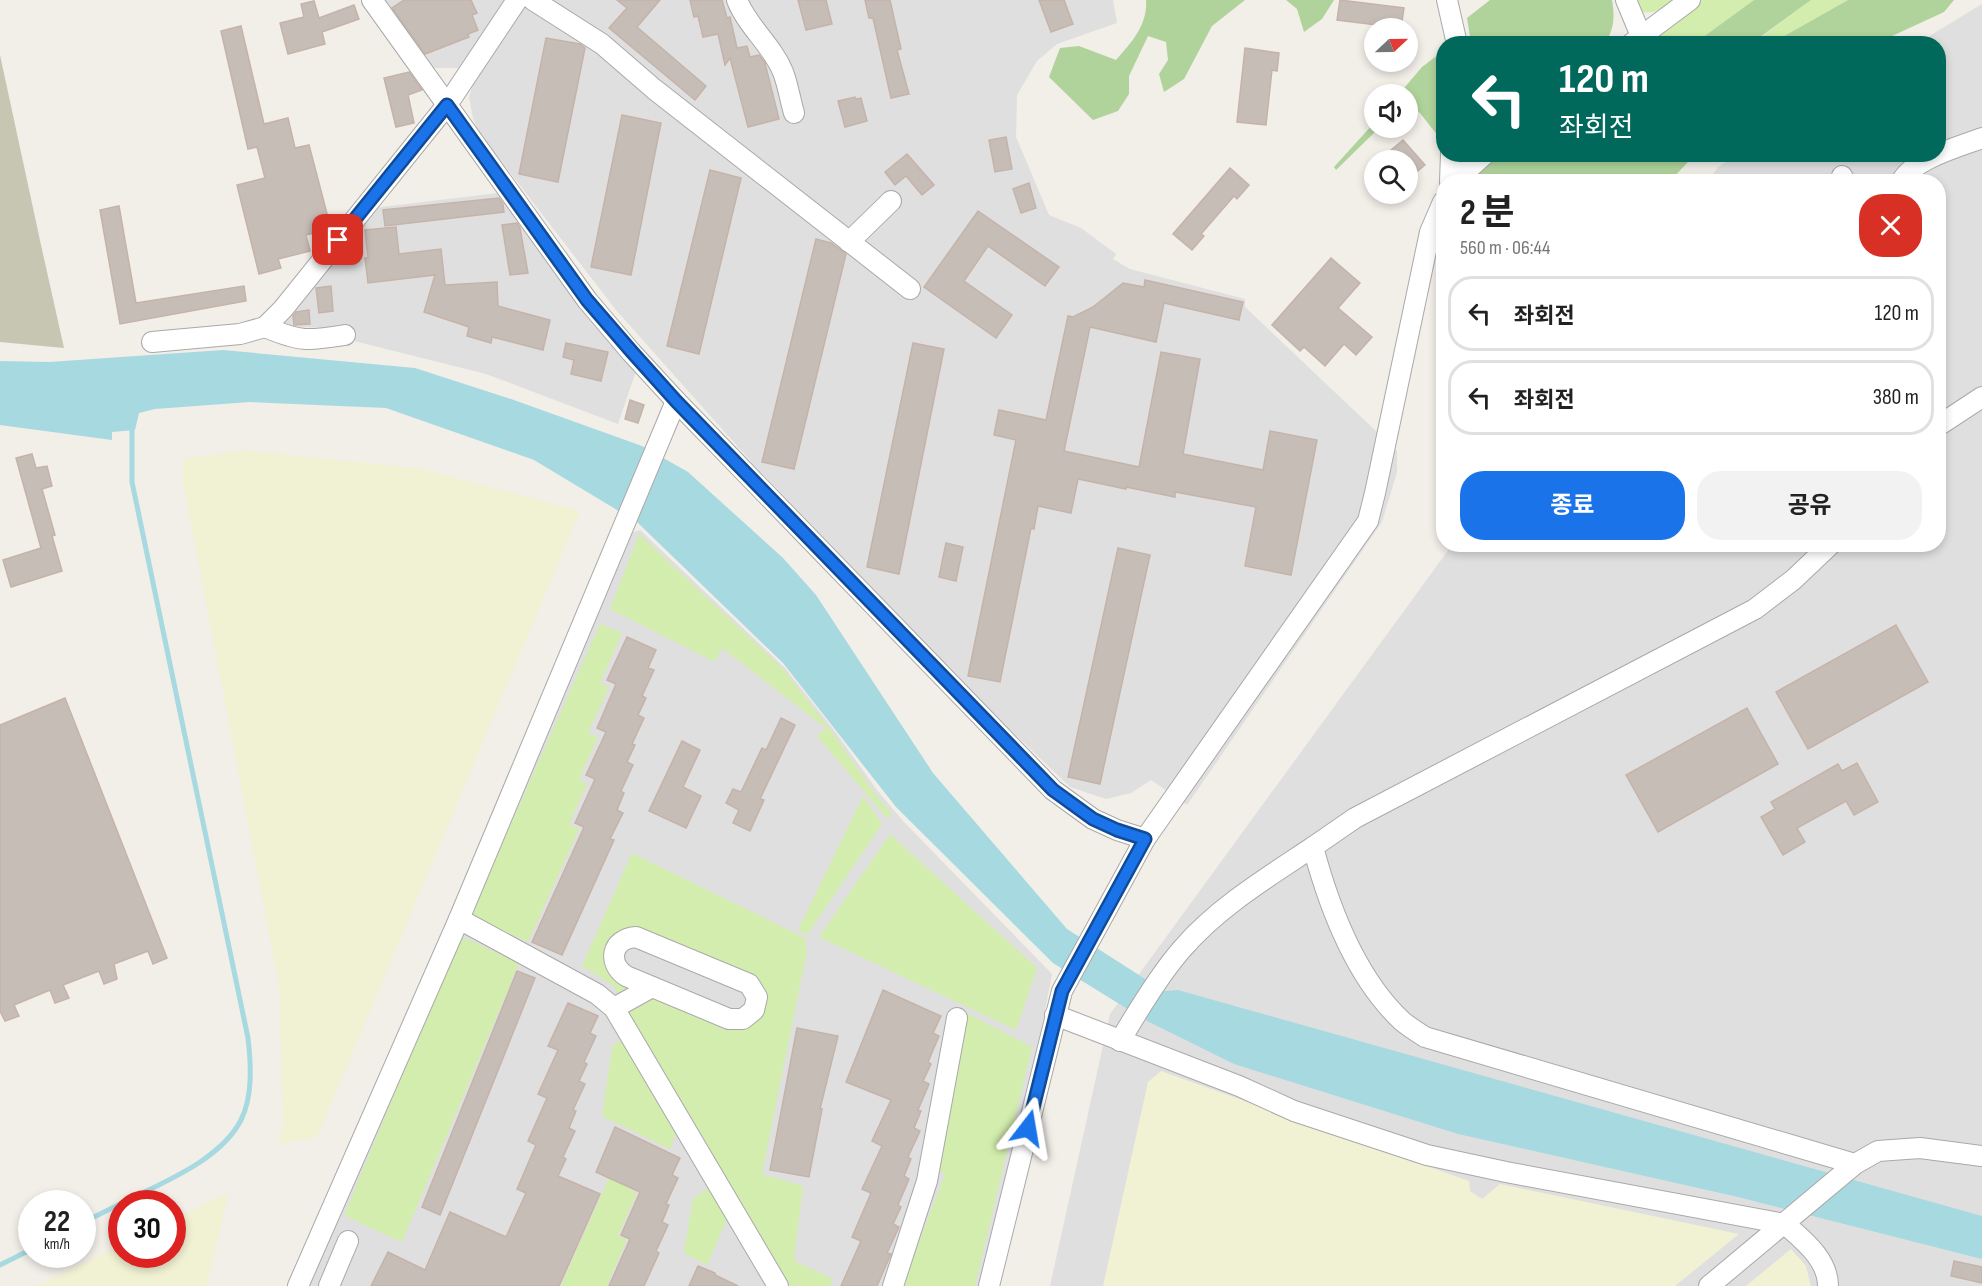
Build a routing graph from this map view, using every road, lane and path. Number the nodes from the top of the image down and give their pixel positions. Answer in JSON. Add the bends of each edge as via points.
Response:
{"nodes":[{"id":1,"x":372,"y":0,"type":"edge"},
{"id":2,"x":517,"y":0,"type":"edge"},
{"id":3,"x":533,"y":0,"type":"edge"},
{"id":4,"x":737,"y":0,"type":"edge"},
{"id":5,"x":1448,"y":0,"type":"edge"},
{"id":6,"x":1626,"y":0,"type":"edge"},
{"id":7,"x":1690,"y":0,"type":"edge"},
{"id":8,"x":1455,"y":36,"type":"edge"},
{"id":9,"x":1635,"y":36,"type":"edge"},
{"id":10,"x":1641,"y":36,"type":"edge"},
{"id":11,"x":447,"y":105,"type":"junction"},
{"id":12,"x":794,"y":113,"type":"dead end"},
{"id":13,"x":1982,"y":138,"type":"edge"},
{"id":14,"x":1946,"y":153,"type":"edge"},
{"id":15,"x":1476,"y":162,"type":"edge"},
{"id":16,"x":1922,"y":162,"type":"edge"},
{"id":17,"x":1461,"y":174,"type":"edge"},
{"id":18,"x":1905,"y":174,"type":"edge"},
{"id":19,"x":891,"y":201,"type":"dead end"},
{"id":20,"x":1436,"y":218,"type":"edge"},
{"id":21,"x":849,"y":242,"type":"junction"},
{"id":22,"x":910,"y":289,"type":"dead end"},
{"id":23,"x":266,"y":327,"type":"junction"},
{"id":24,"x":345,"y":335,"type":"dead end"},
{"id":25,"x":152,"y":342,"type":"dead end"},
{"id":26,"x":1982,"y":398,"type":"edge"},
{"id":27,"x":676,"y":401,"type":"junction"},
{"id":28,"x":1946,"y":421,"type":"edge"},
{"id":29,"x":1823,"y":552,"type":"edge"},
{"id":30,"x":1145,"y":839,"type":"junction"},
{"id":31,"x":1313,"y":847,"type":"junction"},
{"id":32,"x":459,"y":919,"type":"junction"},
{"id":33,"x":652,"y":987,"type":"junction"},
{"id":34,"x":614,"y":1008,"type":"junction"},
{"id":35,"x":1055,"y":1015,"type":"junction"},
{"id":36,"x":957,"y":1018,"type":"dead end"},
{"id":37,"x":1120,"y":1041,"type":"junction"},
{"id":38,"x":1982,"y":1156,"type":"edge"},
{"id":39,"x":1849,"y":1169,"type":"junction"},
{"id":40,"x":1790,"y":1219,"type":"junction"},
{"id":41,"x":348,"y":1241,"type":"dead end"},
{"id":42,"x":298,"y":1286,"type":"edge"},
{"id":43,"x":329,"y":1286,"type":"edge"},
{"id":44,"x":778,"y":1286,"type":"edge"},
{"id":45,"x":893,"y":1286,"type":"edge"},
{"id":46,"x":989,"y":1286,"type":"edge"},
{"id":47,"x":1709,"y":1286,"type":"edge"},
{"id":48,"x":1828,"y":1286,"type":"edge"}],
"edges":[{"from":1,"to":11,"type":"street"},
{"from":2,"to":11,"type":"street"},
{"from":3,"to":21,"type":"street","via":[[602,44]]},
{"from":4,"to":12,"type":"street","via":[[782,70]]},
{"from":5,"to":8,"type":"street"},
{"from":6,"to":9,"type":"street"},
{"from":7,"to":10,"type":"street"},
{"from":11,"to":23,"type":"street"},
{"from":11,"to":27,"type":"street","via":[[587,300]]},
{"from":13,"to":14,"type":"street"},
{"from":15,"to":17,"type":"street"},
{"from":16,"to":18,"type":"street"},
{"from":19,"to":21,"type":"street"},
{"from":20,"to":30,"type":"street","via":[[1368,521]]},
{"from":21,"to":22,"type":"street"},
{"from":23,"to":24,"type":"street","via":[[288,337],[310,340]]},
{"from":23,"to":25,"type":"street","via":[[240,334]]},
{"from":26,"to":28,"type":"street"},
{"from":27,"to":30,"type":"street","via":[[1053,790],[1093,819]]},
{"from":27,"to":32,"type":"street"},
{"from":29,"to":31,"type":"street","via":[[1755,609],[1356,818]]},
{"from":30,"to":35,"type":"street","via":[[1062,991]]},
{"from":31,"to":37,"type":"street","via":[[1222,911],[1182,949]]},
{"from":31,"to":39,"type":"street","via":[[1324,889],[1346,939],[1379,995],[1403,1022],[1425,1037]]},
{"from":32,"to":34,"type":"street","via":[[597,994]]},
{"from":32,"to":42,"type":"street"},
{"from":33,"to":33,"type":"street","via":[[626,976],[616,967],[614,953],[622,941],[642,938],[743,981],[754,990],[756,1004],[749,1016],[736,1021]]},
{"from":33,"to":34,"type":"street"},
{"from":34,"to":44,"type":"street"},
{"from":35,"to":37,"type":"street"},
{"from":35,"to":46,"type":"street"},
{"from":36,"to":45,"type":"street","via":[[927,1181]]},
{"from":37,"to":40,"type":"street","via":[[1294,1111],[1427,1155],[1506,1172]]},
{"from":38,"to":39,"type":"street","via":[[1920,1148],[1878,1151]]},
{"from":39,"to":40,"type":"street"},
{"from":40,"to":47,"type":"street"},
{"from":40,"to":48,"type":"street","via":[[1815,1251]]},
{"from":41,"to":43,"type":"street"}]}
